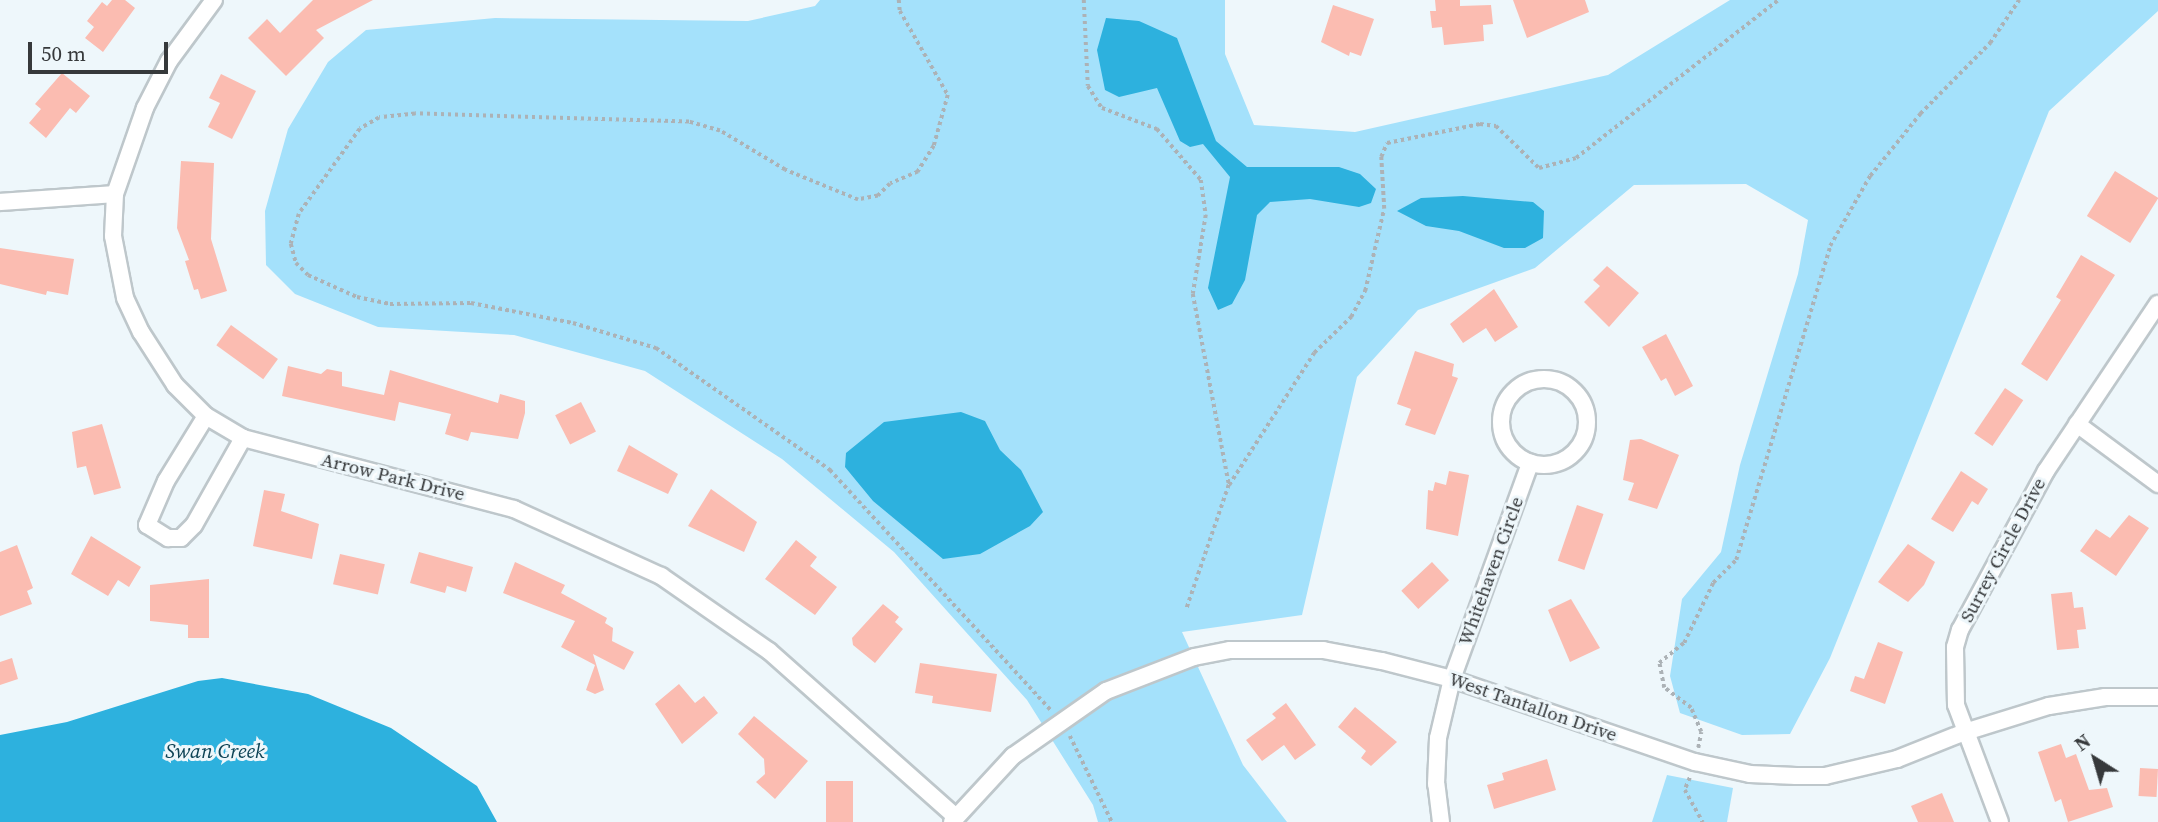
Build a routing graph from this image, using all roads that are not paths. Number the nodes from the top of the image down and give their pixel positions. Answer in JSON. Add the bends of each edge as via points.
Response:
{"nodes":[{"id":1,"x":214,"y":0,"type":"edge"},
{"id":2,"x":115,"y":194,"type":"junction"},
{"id":3,"x":0,"y":202,"type":"edge"},
{"id":4,"x":2158,"y":304,"type":"edge"},
{"id":5,"x":206,"y":416,"type":"junction"},
{"id":6,"x":2077,"y":424,"type":"junction"},
{"id":7,"x":243,"y":438,"type":"junction"},
{"id":8,"x":1530,"y":463,"type":"junction"},
{"id":9,"x":2158,"y":484,"type":"edge"},
{"id":10,"x":1452,"y":679,"type":"junction"},
{"id":11,"x":2158,"y":697,"type":"edge"},
{"id":12,"x":1965,"y":732,"type":"junction"},
{"id":13,"x":954,"y":820,"type":"edge"},
{"id":14,"x":1441,"y":822,"type":"edge"},
{"id":15,"x":2000,"y":822,"type":"edge"}],
"edges":[{"from":1,"to":2,"type":"street","name":"Arrow Park Drive","via":[[190,29],[157,85]]},
{"from":2,"to":3,"type":"street"},
{"from":2,"to":5,"type":"street","name":"Arrow Park Drive","via":[[116,260],[132,316],[164,370]]},
{"from":4,"to":6,"type":"street","name":"Surrey Circle Drive"},
{"from":5,"to":7,"type":"street","name":"Arrow Park Drive"},
{"from":5,"to":7,"type":"street","via":[[166,481],[147,525],[168,538],[181,538],[194,525]]},
{"from":6,"to":9,"type":"street"},
{"from":6,"to":12,"type":"street","name":"Surrey Circle Drive","via":[[2000,551],[1960,630],[1955,646],[1956,705]]},
{"from":7,"to":13,"type":"street","name":"Arrow Park Drive","via":[[514,509],[661,576],[769,651]]},
{"from":8,"to":8,"type":"street","via":[[1563,460],[1586,431],[1583,405],[1575,393],[1551,379],[1530,382],[1512,393],[1501,419],[1508,446]]},
{"from":8,"to":10,"type":"street","name":"Whitehaven Circle"},
{"from":10,"to":12,"type":"street","name":"West Tantallon Drive","via":[[1695,762],[1750,774],[1825,776],[1897,759]]},
{"from":10,"to":13,"type":"street","name":"West Tantallon Drive","via":[[1323,650],[1230,650],[1149,672],[1060,720],[982,784]]},
{"from":10,"to":14,"type":"street","name":"Whitehaven Circle","via":[[1438,738],[1436,784]]},
{"from":11,"to":12,"type":"street","name":"West Tantallon Drive","via":[[2105,697],[2049,706]]},
{"from":12,"to":15,"type":"street","name":"Surrey Circle Drive"}]}
